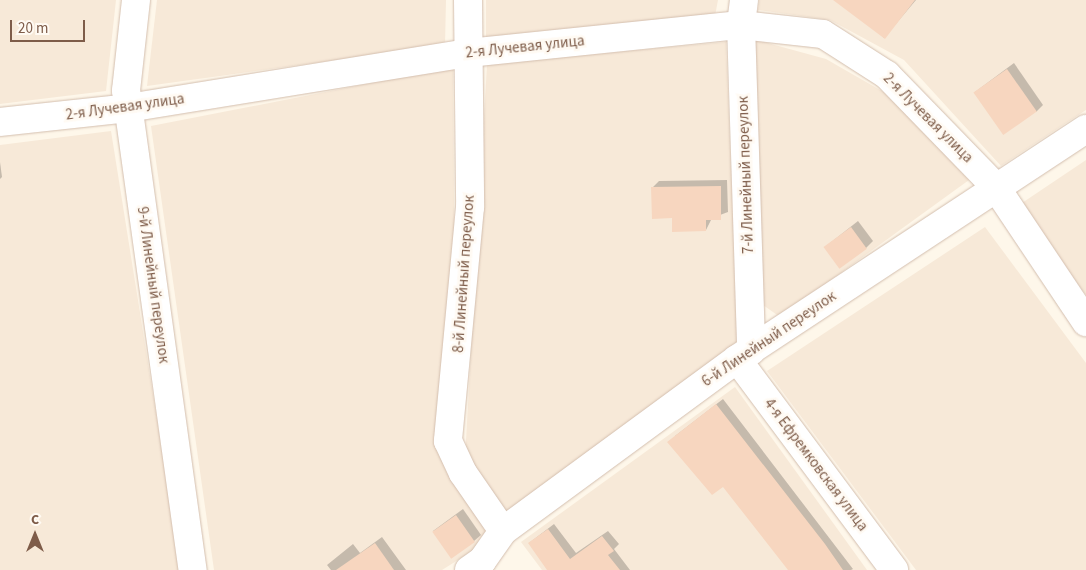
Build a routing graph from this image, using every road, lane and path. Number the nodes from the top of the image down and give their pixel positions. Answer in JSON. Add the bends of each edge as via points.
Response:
{"nodes":[{"id":1,"x":136,"y":0,"type":"edge"},
{"id":2,"x":468,"y":0,"type":"edge"},
{"id":3,"x":743,"y":12,"type":"edge"},
{"id":4,"x":468,"y":53,"type":"junction"},
{"id":5,"x":128,"y":108,"type":"junction"},
{"id":6,"x":0,"y":122,"type":"edge"},
{"id":7,"x":1086,"y":129,"type":"edge"},
{"id":8,"x":995,"y":186,"type":"junction"},
{"id":9,"x":1086,"y":322,"type":"edge"},
{"id":10,"x":744,"y":355,"type":"junction"},
{"id":11,"x":503,"y":531,"type":"junction"},
{"id":12,"x":479,"y":567,"type":"edge"},
{"id":13,"x":193,"y":570,"type":"edge"},
{"id":14,"x":894,"y":570,"type":"edge"}],
"edges":[{"from":1,"to":5,"type":"street","name":"9-й Линейный переулок","via":[[126,90]]},
{"from":2,"to":4,"type":"street","name":"8-й Линейный переулок"},
{"from":3,"to":4,"type":"street","name":"2-я Лучевая улица"},
{"from":3,"to":8,"type":"street","name":"2-я Лучевая улица","via":[[823,34],[887,75]]},
{"from":3,"to":10,"type":"street","name":"7-й Линейный переулок"},
{"from":4,"to":5,"type":"street","name":"2-я Лучевая улица"},
{"from":4,"to":11,"type":"street","name":"8-й Линейный переулок","via":[[470,207],[448,441],[463,473]]},
{"from":5,"to":6,"type":"street","name":"2-я Лучевая улица"},
{"from":5,"to":13,"type":"street","name":"9-й Линейный переулок"},
{"from":7,"to":8,"type":"street","name":"6-й Линейный переулок"},
{"from":8,"to":9,"type":"street","name":"2-я Лучевая улица"},
{"from":8,"to":10,"type":"street","name":"6-й Линейный переулок"},
{"from":10,"to":11,"type":"street","name":"6-й Линейный переулок"},
{"from":10,"to":14,"type":"street","name":"4-я Ефремковская улица"},
{"from":11,"to":12,"type":"street","name":"6-й Линейный переулок"}]}
